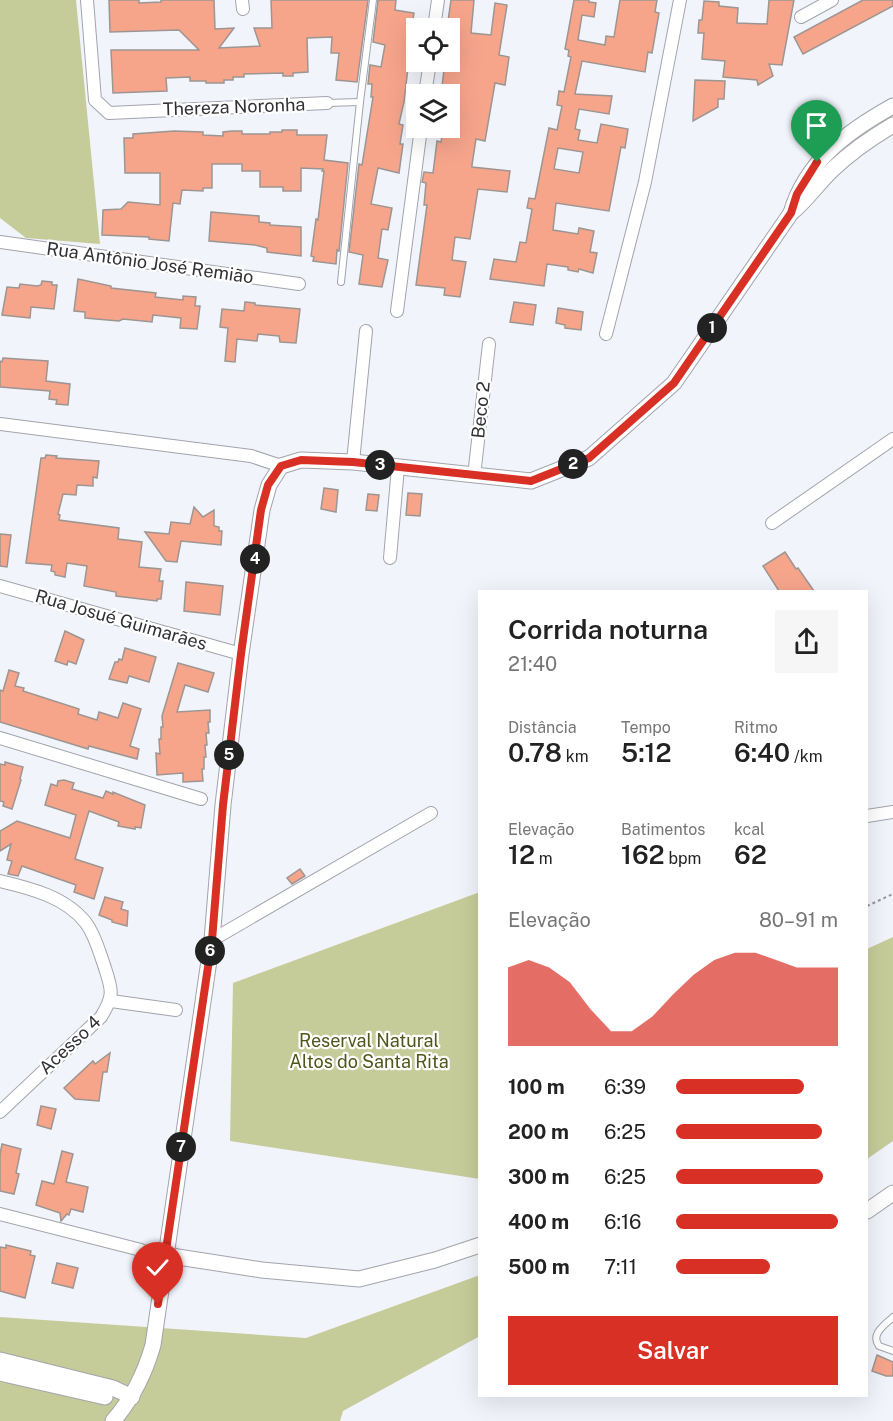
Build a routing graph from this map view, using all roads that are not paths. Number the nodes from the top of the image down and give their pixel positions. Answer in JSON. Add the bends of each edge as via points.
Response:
{"nodes":[{"id":1,"x":87,"y":0,"type":"edge"},
{"id":2,"x":373,"y":0,"type":"edge"},
{"id":3,"x":438,"y":0,"type":"edge"},
{"id":4,"x":680,"y":0,"type":"edge"},
{"id":5,"x":832,"y":0,"type":"edge"},
{"id":6,"x":801,"y":17,"type":"dead end"},
{"id":7,"x":435,"y":18,"type":"edge"},
{"id":8,"x":360,"y":102,"type":"junction"},
{"id":9,"x":327,"y":103,"type":"joint"},
{"id":10,"x":893,"y":106,"type":"edge"},
{"id":11,"x":893,"y":125,"type":"edge"},
{"id":12,"x":420,"y":138,"type":"edge"},
{"id":13,"x":791,"y":213,"type":"junction"},
{"id":14,"x":0,"y":241,"type":"edge"},
{"id":15,"x":341,"y":282,"type":"dead end"},
{"id":16,"x":299,"y":284,"type":"dead end"},
{"id":17,"x":397,"y":311,"type":"dead end"},
{"id":18,"x":366,"y":331,"type":"dead end"},
{"id":19,"x":606,"y":334,"type":"dead end"},
{"id":20,"x":489,"y":344,"type":"dead end"},
{"id":21,"x":0,"y":424,"type":"edge"},
{"id":22,"x":893,"y":439,"type":"edge"},
{"id":23,"x":353,"y":462,"type":"junction"},
{"id":24,"x":281,"y":466,"type":"junction"},
{"id":25,"x":398,"y":467,"type":"junction"},
{"id":26,"x":474,"y":476,"type":"junction"},
{"id":27,"x":772,"y":524,"type":"dead end"},
{"id":28,"x":390,"y":558,"type":"dead end"},
{"id":29,"x":0,"y":586,"type":"edge"},
{"id":30,"x":241,"y":654,"type":"junction"},
{"id":31,"x":0,"y":738,"type":"edge"},
{"id":32,"x":201,"y":799,"type":"dead end"},
{"id":33,"x":893,"y":812,"type":"edge"},
{"id":34,"x":430,"y":813,"type":"dead end"},
{"id":35,"x":868,"y":816,"type":"edge"},
{"id":36,"x":0,"y":881,"type":"edge"},
{"id":37,"x":212,"y":940,"type":"junction"},
{"id":38,"x":111,"y":1001,"type":"junction"},
{"id":39,"x":176,"y":1010,"type":"dead end"},
{"id":40,"x":0,"y":1112,"type":"edge"},
{"id":41,"x":893,"y":1193,"type":"edge"},
{"id":42,"x":868,"y":1210,"type":"edge"},
{"id":43,"x":0,"y":1214,"type":"edge"},
{"id":44,"x":478,"y":1246,"type":"edge"},
{"id":45,"x":141,"y":1250,"type":"dead end"},
{"id":46,"x":165,"y":1255,"type":"junction"},
{"id":47,"x":893,"y":1317,"type":"edge"},
{"id":48,"x":893,"y":1350,"type":"edge"},
{"id":49,"x":0,"y":1360,"type":"edge"},
{"id":50,"x":0,"y":1373,"type":"edge"},
{"id":51,"x":132,"y":1397,"type":"junction"},
{"id":52,"x":113,"y":1421,"type":"edge"}],
"edges":[{"from":1,"to":9,"type":"street","name":"Thereza Noronha","via":[[95,100],[109,113]]},
{"from":2,"to":8,"type":"lane"},
{"from":3,"to":7,"type":"street"},
{"from":4,"to":19,"type":"street","via":[[645,182]]},
{"from":5,"to":6,"type":"street"},
{"from":8,"to":9,"type":"lane","name":"Thereza Noronha"},
{"from":8,"to":15,"type":"lane"},
{"from":10,"to":13,"type":"street","via":[[860,124],[817,162],[797,194]]},
{"from":11,"to":13,"type":"street","via":[[867,140],[831,170]]},
{"from":12,"to":17,"type":"street"},
{"from":13,"to":26,"type":"street","via":[[674,383],[589,458],[531,481]]},
{"from":14,"to":16,"type":"street","name":"Rua Antônio José Remião"},
{"from":18,"to":23,"type":"street"},
{"from":20,"to":26,"type":"street","name":"Beco 2"},
{"from":21,"to":24,"type":"street","via":[[251,456]]},
{"from":22,"to":27,"type":"street"},
{"from":23,"to":24,"type":"street","via":[[301,460]]},
{"from":23,"to":25,"type":"street"},
{"from":24,"to":30,"type":"street","via":[[268,485],[261,510]]},
{"from":25,"to":26,"type":"street"},
{"from":25,"to":28,"type":"street"},
{"from":29,"to":30,"type":"street","name":"Rua Josué Guimarães"},
{"from":30,"to":37,"type":"street"},
{"from":31,"to":32,"type":"street"},
{"from":33,"to":35,"type":"street"},
{"from":34,"to":37,"type":"street"},
{"from":36,"to":38,"type":"street","name":"Acesso 4","via":[[34,890],[75,912],[95,941],[110,984]]},
{"from":37,"to":46,"type":"street"},
{"from":38,"to":39,"type":"street"},
{"from":38,"to":40,"type":"street","name":"Acesso 4","via":[[101,1017]]},
{"from":41,"to":42,"type":"street"},
{"from":43,"to":45,"type":"street"},
{"from":44,"to":46,"type":"street","via":[[359,1279]]},
{"from":46,"to":51,"type":"street","via":[[153,1344]]},
{"from":47,"to":48,"type":"lane","via":[[875,1338],[879,1346]]},
{"from":49,"to":51,"type":"street","via":[[113,1388]]},
{"from":50,"to":51,"type":"street","via":[[108,1397]]},
{"from":51,"to":52,"type":"street"}]}
